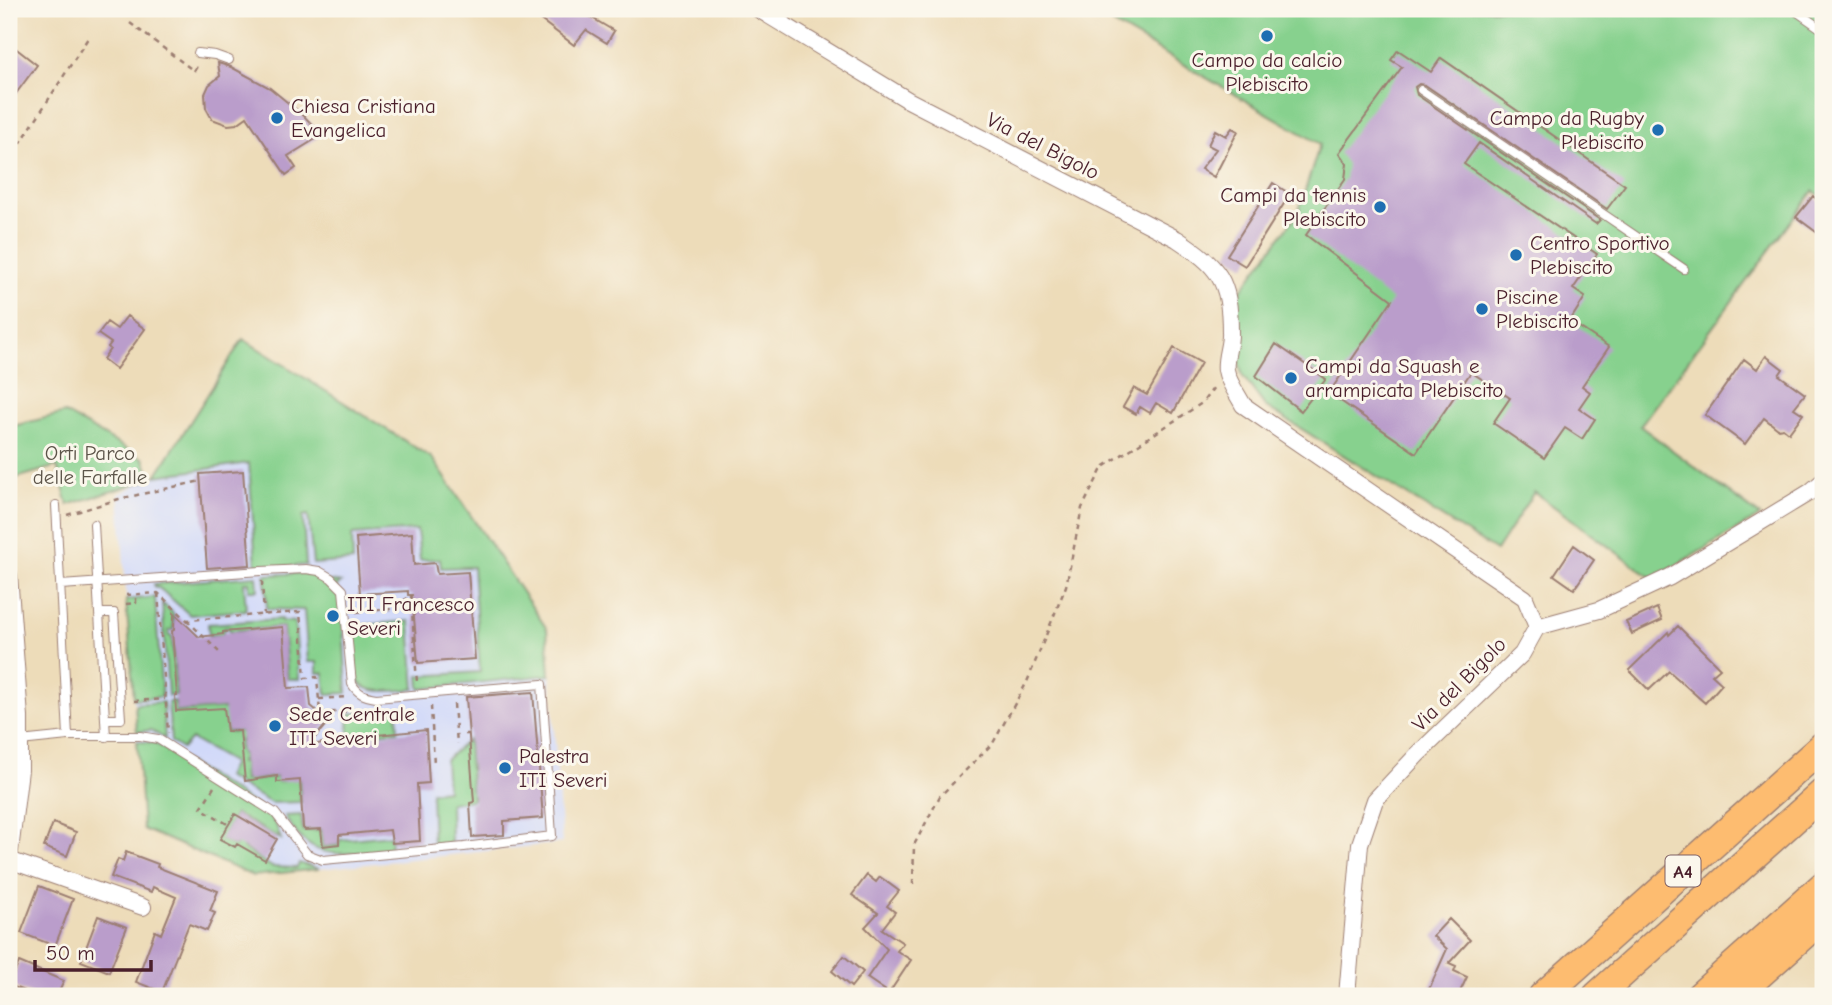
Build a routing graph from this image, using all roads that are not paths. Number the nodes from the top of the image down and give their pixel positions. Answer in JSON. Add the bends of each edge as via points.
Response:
{"nodes":[{"id":1,"x":758,"y":9,"type":"edge"},
{"id":2,"x":1793,"y":9,"type":"edge"},
{"id":3,"x":1823,"y":30,"type":"edge"},
{"id":4,"x":200,"y":56,"type":"road end"},
{"id":5,"x":229,"y":60,"type":"dead end"},
{"id":6,"x":1420,"y":90,"type":"dead end"},
{"id":7,"x":1684,"y":269,"type":"dead end"},
{"id":8,"x":1823,"y":481,"type":"edge"},
{"id":9,"x":57,"y":505,"type":"dead end"},
{"id":10,"x":94,"y":524,"type":"dead end"},
{"id":11,"x":9,"y":575,"type":"edge"},
{"id":12,"x":97,"y":582,"type":"junction"},
{"id":13,"x":61,"y":585,"type":"junction"},
{"id":14,"x":99,"y":613,"type":"junction"},
{"id":15,"x":1537,"y":627,"type":"junction"},
{"id":16,"x":14,"y":717,"type":"edge"},
{"id":17,"x":105,"y":719,"type":"junction"},
{"id":18,"x":68,"y":736,"type":"junction"},
{"id":19,"x":106,"y":737,"type":"junction"},
{"id":20,"x":20,"y":741,"type":"junction"},
{"id":21,"x":1823,"y":746,"type":"edge"},
{"id":22,"x":1823,"y":793,"type":"edge"},
{"id":23,"x":9,"y":860,"type":"edge"},
{"id":24,"x":1823,"y":886,"type":"edge"},
{"id":25,"x":143,"y":907,"type":"dead end"},
{"id":26,"x":1823,"y":917,"type":"edge"},
{"id":27,"x":1347,"y":996,"type":"edge"},
{"id":28,"x":1543,"y":996,"type":"edge"},
{"id":29,"x":1597,"y":996,"type":"edge"},
{"id":30,"x":1700,"y":996,"type":"edge"},
{"id":31,"x":1734,"y":996,"type":"edge"}],
"edges":[{"from":1,"to":15,"type":"street","name":"Via del Bigolo","via":[[908,100],[1177,239],[1206,259],[1221,277],[1227,300],[1231,334],[1226,370],[1243,405],[1525,598]]},
{"from":2,"to":3,"type":"lane"},
{"from":4,"to":5,"type":"lane"},
{"from":6,"to":7,"type":"lane"},
{"from":8,"to":15,"type":"street","via":[[1671,577],[1599,610]]},
{"from":9,"to":13,"type":"lane"},
{"from":10,"to":12,"type":"lane"},
{"from":11,"to":16,"type":"street"},
{"from":12,"to":13,"type":"lane"},
{"from":12,"to":14,"type":"lane"},
{"from":12,"to":19,"type":"lane","via":[[306,569],[331,578],[343,590],[352,684],[364,696],[542,684],[552,836],[323,860],[307,854],[275,813],[158,739]]},
{"from":13,"to":18,"type":"lane"},
{"from":14,"to":17,"type":"lane"},
{"from":14,"to":17,"type":"lane","via":[[114,613],[121,719]]},
{"from":15,"to":27,"type":"street","name":"Via del Bigolo","via":[[1522,654],[1375,800],[1360,844]]},
{"from":16,"to":20,"type":"street"},
{"from":17,"to":19,"type":"lane"},
{"from":18,"to":19,"type":"lane"},
{"from":18,"to":20,"type":"lane"},
{"from":20,"to":23,"type":"street"},
{"from":21,"to":28,"type":"highway","number":"A4"},
{"from":22,"to":29,"type":"highway","number":"A4"},
{"from":23,"to":25,"type":"street"},
{"from":24,"to":30,"type":"highway"},
{"from":26,"to":31,"type":"highway"}]}
